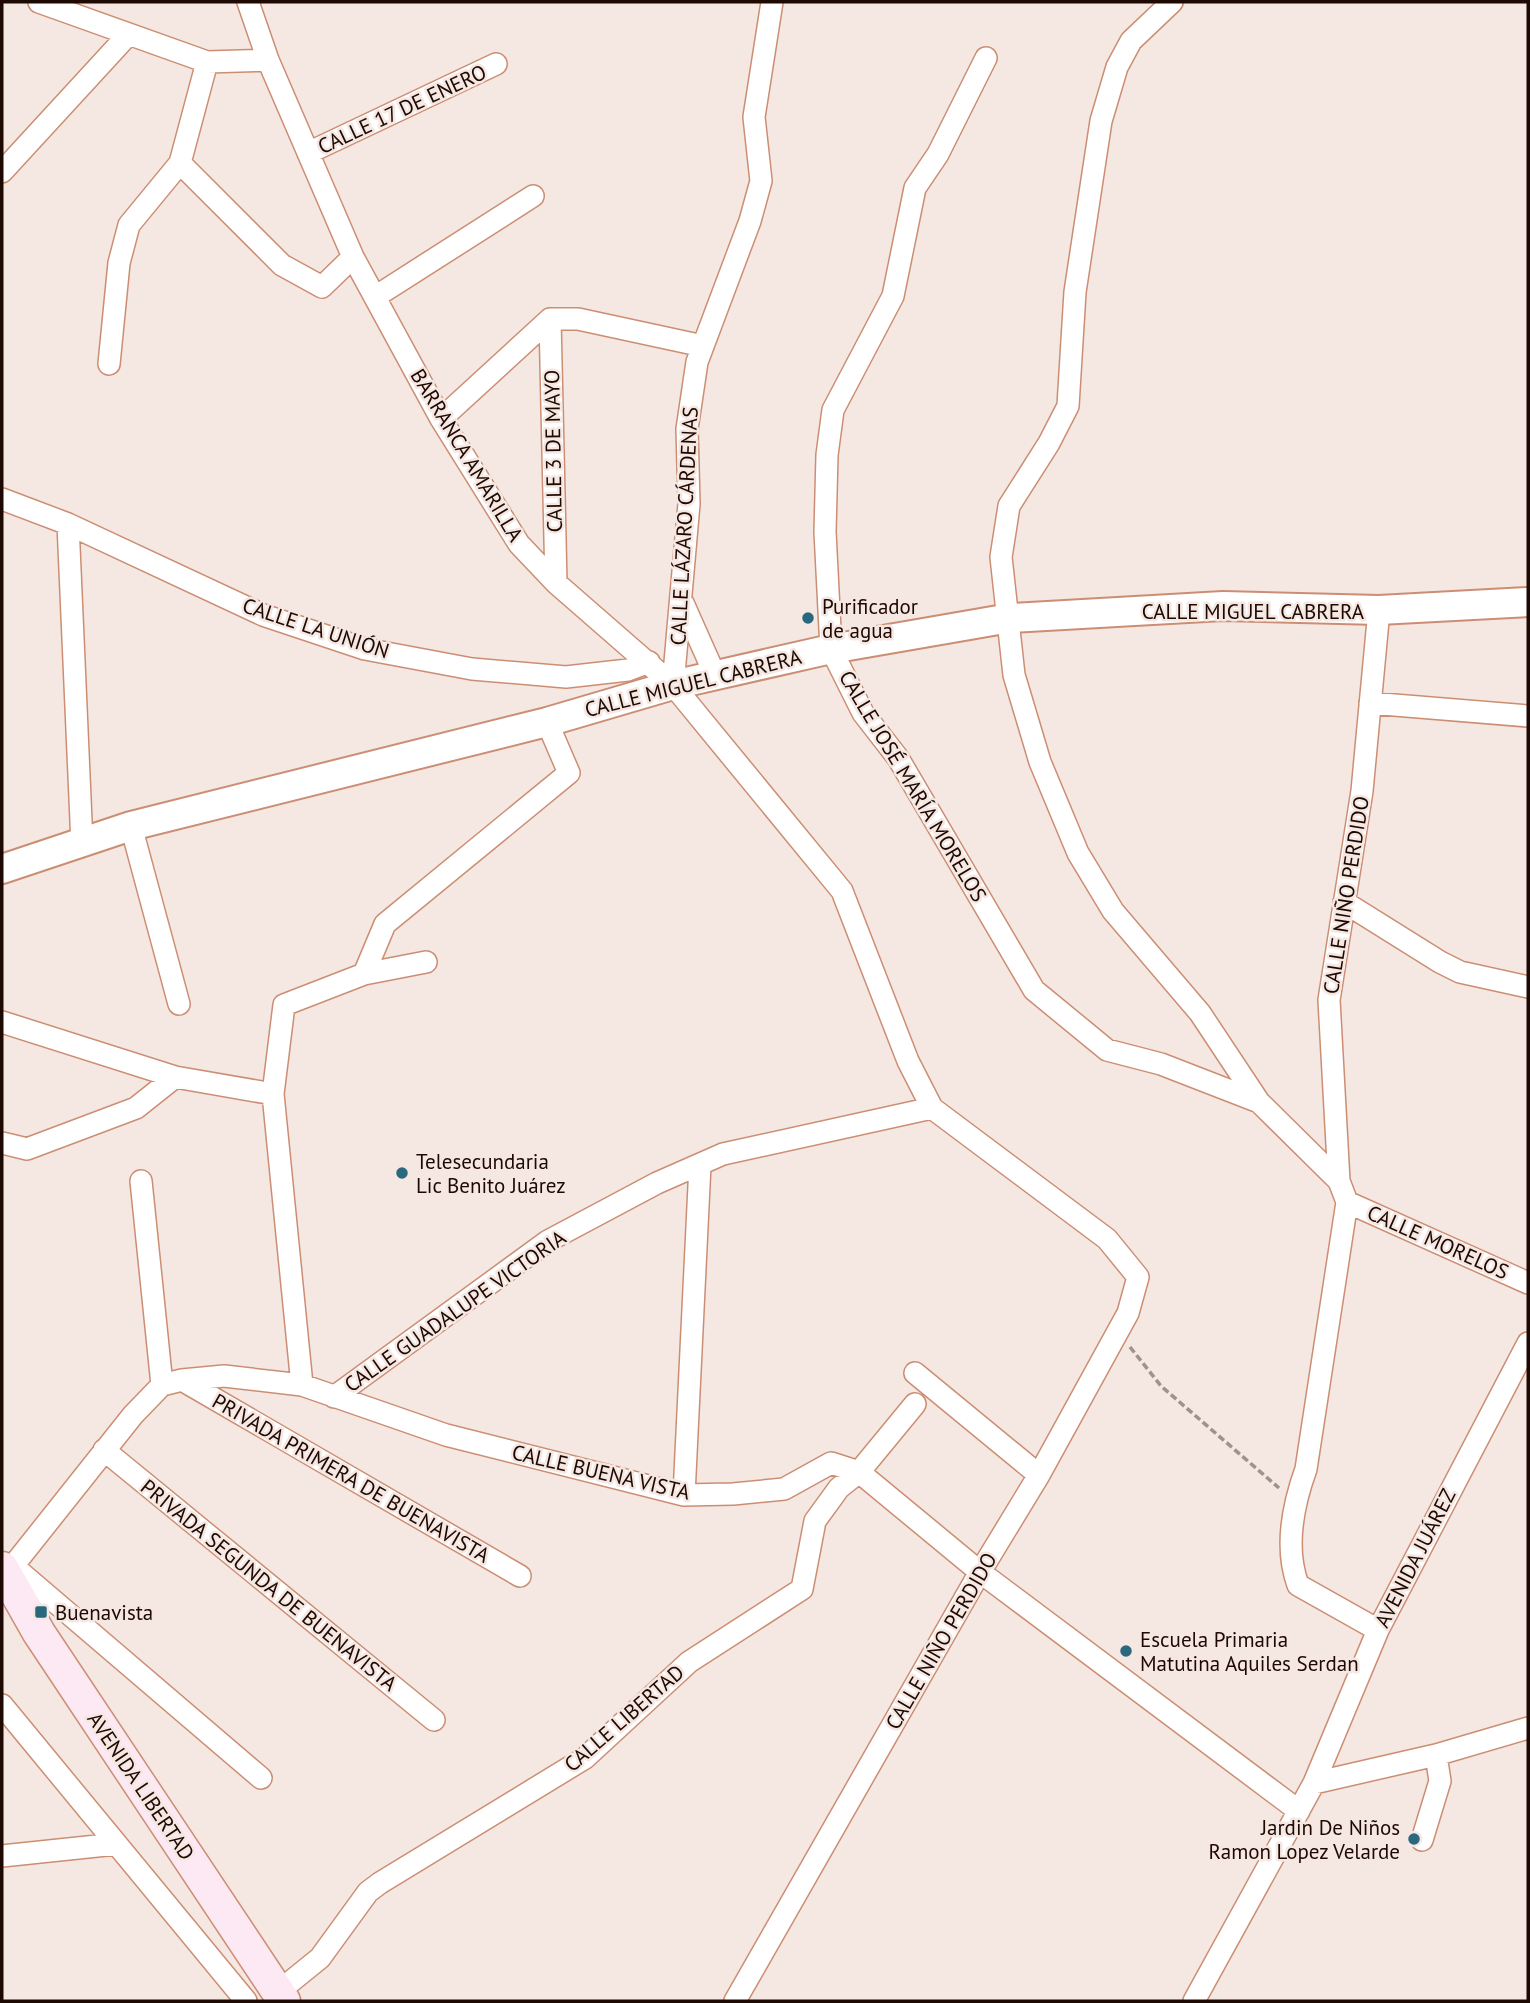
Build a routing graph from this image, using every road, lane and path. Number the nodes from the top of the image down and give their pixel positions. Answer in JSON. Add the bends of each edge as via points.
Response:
{"nodes":[{"id":1,"x":39,"y":2,"type":"edge"},
{"id":2,"x":248,"y":2,"type":"edge"},
{"id":3,"x":772,"y":2,"type":"edge"},
{"id":4,"x":1172,"y":2,"type":"edge"},
{"id":5,"x":127,"y":36,"type":"junction"},
{"id":6,"x":986,"y":58,"type":"dead end"},
{"id":7,"x":268,"y":60,"type":"junction"},
{"id":8,"x":207,"y":62,"type":"junction"},
{"id":9,"x":496,"y":64,"type":"dead end"},
{"id":10,"x":308,"y":153,"type":"junction"},
{"id":11,"x":180,"y":163,"type":"junction"},
{"id":12,"x":2,"y":172,"type":"edge"},
{"id":13,"x":533,"y":196,"type":"dead end"},
{"id":14,"x":353,"y":257,"type":"junction"},
{"id":15,"x":375,"y":297,"type":"junction"},
{"id":16,"x":550,"y":318,"type":"junction"},
{"id":17,"x":703,"y":346,"type":"junction"},
{"id":18,"x":109,"y":364,"type":"dead end"},
{"id":19,"x":441,"y":419,"type":"junction"},
{"id":20,"x":2,"y":499,"type":"edge"},
{"id":21,"x":68,"y":524,"type":"junction"},
{"id":22,"x":556,"y":583,"type":"junction"},
{"id":23,"x":1528,"y":602,"type":"edge"},
{"id":24,"x":683,"y":603,"type":"junction"},
{"id":25,"x":1379,"y":610,"type":"junction"},
{"id":26,"x":1010,"y":618,"type":"junction"},
{"id":27,"x":831,"y":649,"type":"junction"},
{"id":28,"x":649,"y":662,"type":"junction"},
{"id":29,"x":715,"y":675,"type":"junction"},
{"id":30,"x":673,"y":684,"type":"junction"},
{"id":31,"x":1370,"y":703,"type":"junction"},
{"id":32,"x":1528,"y":716,"type":"edge"},
{"id":33,"x":547,"y":722,"type":"junction"},
{"id":34,"x":131,"y":825,"type":"junction"},
{"id":35,"x":82,"y":844,"type":"junction"},
{"id":36,"x":2,"y":869,"type":"edge"},
{"id":37,"x":1344,"y":902,"type":"junction"},
{"id":38,"x":426,"y":961,"type":"dead end"},
{"id":39,"x":364,"y":974,"type":"junction"},
{"id":40,"x":1528,"y":987,"type":"edge"},
{"id":41,"x":179,"y":1004,"type":"dead end"},
{"id":42,"x":2,"y":1022,"type":"edge"},
{"id":43,"x":175,"y":1077,"type":"junction"},
{"id":44,"x":273,"y":1094,"type":"junction"},
{"id":45,"x":1259,"y":1102,"type":"junction"},
{"id":46,"x":932,"y":1108,"type":"junction"},
{"id":47,"x":2,"y":1143,"type":"edge"},
{"id":48,"x":699,"y":1165,"type":"junction"},
{"id":49,"x":141,"y":1181,"type":"dead end"},
{"id":50,"x":1339,"y":1181,"type":"junction"},
{"id":51,"x":1347,"y":1202,"type":"junction"},
{"id":52,"x":1528,"y":1283,"type":"edge"},
{"id":53,"x":1117,"y":1331,"type":"junction"},
{"id":54,"x":1528,"y":1343,"type":"edge"},
{"id":55,"x":915,"y":1373,"type":"dead end"},
{"id":56,"x":172,"y":1383,"type":"junction"},
{"id":57,"x":302,"y":1385,"type":"junction"},
{"id":58,"x":334,"y":1397,"type":"junction"},
{"id":59,"x":915,"y":1404,"type":"dead end"},
{"id":60,"x":104,"y":1450,"type":"junction"},
{"id":61,"x":859,"y":1472,"type":"junction"},
{"id":62,"x":1039,"y":1475,"type":"junction"},
{"id":63,"x":684,"y":1495,"type":"junction"},
{"id":64,"x":1294,"y":1501,"type":"junction"},
{"id":65,"x":7,"y":1569,"type":"edge"},
{"id":66,"x":980,"y":1572,"type":"junction"},
{"id":67,"x":520,"y":1576,"type":"dead end"},
{"id":68,"x":1378,"y":1630,"type":"junction"},
{"id":69,"x":2,"y":1704,"type":"edge"},
{"id":70,"x":435,"y":1720,"type":"dead end"},
{"id":71,"x":1528,"y":1728,"type":"edge"},
{"id":72,"x":1436,"y":1755,"type":"junction"},
{"id":73,"x":261,"y":1778,"type":"dead end"},
{"id":74,"x":1314,"y":1783,"type":"junction"},
{"id":75,"x":1299,"y":1811,"type":"junction"},
{"id":76,"x":1422,"y":1840,"type":"dead end"},
{"id":77,"x":116,"y":1844,"type":"junction"},
{"id":78,"x":2,"y":1856,"type":"edge"},
{"id":79,"x":281,"y":1997,"type":"edge"},
{"id":80,"x":246,"y":2001,"type":"edge"},
{"id":81,"x":735,"y":2001,"type":"edge"},
{"id":82,"x":1194,"y":2001,"type":"edge"}],
"edges":[{"from":1,"to":5,"type":"street"},
{"from":2,"to":7,"type":"street","name":"CALLE 17 DE ENERO"},
{"from":3,"to":17,"type":"street","name":"CALLE LÁZARO CÁRDENAS","via":[[754,117],[761,181]]},
{"from":4,"to":26,"type":"street","via":[[1131,40],[1117,67],[1101,121],[1075,292],[1068,406],[1009,506],[1002,556]]},
{"from":5,"to":8,"type":"street"},
{"from":5,"to":12,"type":"street"},
{"from":6,"to":27,"type":"street","name":"CALLE JOSÉ MARÍA MORELOS","via":[[938,154],[915,188],[893,296],[834,410],[827,455],[825,532]]},
{"from":7,"to":8,"type":"street"},
{"from":7,"to":10,"type":"street","name":"CALLE 17 DE ENERO"},
{"from":8,"to":11,"type":"street"},
{"from":9,"to":10,"type":"street","name":"CALLE 17 DE ENERO"},
{"from":10,"to":14,"type":"street","name":"CALLE 17 DE ENERO"},
{"from":11,"to":14,"type":"street","via":[[282,265],[322,287]]},
{"from":11,"to":18,"type":"street","via":[[129,225],[119,263]]},
{"from":13,"to":15,"type":"street"},
{"from":14,"to":15,"type":"street","name":"BARRANCA AMARILLA"},
{"from":15,"to":19,"type":"street","name":"BARRANCA AMARILLA"},
{"from":16,"to":17,"type":"street","via":[[578,319]]},
{"from":16,"to":19,"type":"street"},
{"from":16,"to":22,"type":"street","name":"CALLE 3 DE MAYO"},
{"from":17,"to":24,"type":"street","name":"CALLE LÁZARO CÁRDENAS","via":[[687,429],[689,504]]},
{"from":19,"to":22,"type":"street","name":"BARRANCA AMARILLA","via":[[519,544]]},
{"from":20,"to":21,"type":"street","name":"CALLE LA UNIÓN"},
{"from":21,"to":28,"type":"street","name":"CALLE LA UNIÓN","via":[[263,615],[365,649],[472,669],[566,677],[628,670]]},
{"from":21,"to":35,"type":"street"},
{"from":22,"to":28,"type":"street","name":"BARRANCA AMARILLA"},
{"from":23,"to":25,"type":"street","name":"CALLE MIGUEL CABRERA"},
{"from":24,"to":29,"type":"street"},
{"from":24,"to":30,"type":"street","name":"CALLE LÁZARO CÁRDENAS"},
{"from":25,"to":26,"type":"street","name":"CALLE MIGUEL CABRERA","via":[[1223,606]]},
{"from":25,"to":31,"type":"street","name":"CALLE NIÑO PERDIDO"},
{"from":26,"to":27,"type":"street","name":"CALLE MIGUEL CABRERA"},
{"from":26,"to":45,"type":"street","via":[[1014,675],[1040,762],[1078,853],[1113,911],[1200,1013]]},
{"from":27,"to":29,"type":"street","name":"CALLE MIGUEL CABRERA"},
{"from":27,"to":45,"type":"street","name":"CALLE JOSÉ MARÍA MORELOS","via":[[863,713],[898,758],[1034,990],[1107,1050],[1161,1064]]},
{"from":28,"to":30,"type":"street","name":"BARRANCA AMARILLA"},
{"from":29,"to":30,"type":"street","name":"CALLE MIGUEL CABRERA"},
{"from":30,"to":33,"type":"street","name":"CALLE MIGUEL CABRERA"},
{"from":30,"to":46,"type":"street","name":"BARRANCA AMARILLA","via":[[842,891],[908,1061]]},
{"from":31,"to":32,"type":"street"},
{"from":31,"to":37,"type":"street","name":"CALLE NIÑO PERDIDO"},
{"from":33,"to":34,"type":"street","name":"CALLE MIGUEL CABRERA"},
{"from":33,"to":39,"type":"street","via":[[569,773],[385,925]]},
{"from":34,"to":35,"type":"street","name":"CALLE MIGUEL CABRERA"},
{"from":34,"to":41,"type":"street"},
{"from":35,"to":36,"type":"street","name":"CALLE MIGUEL CABRERA"},
{"from":37,"to":40,"type":"street","via":[[1440,962]]},
{"from":37,"to":50,"type":"street","name":"CALLE NIÑO PERDIDO","via":[[1329,1000]]},
{"from":38,"to":39,"type":"street"},
{"from":39,"to":44,"type":"street","via":[[284,1004]]},
{"from":42,"to":43,"type":"street"},
{"from":43,"to":44,"type":"street"},
{"from":43,"to":47,"type":"street","via":[[136,1108],[27,1149]]},
{"from":44,"to":57,"type":"street"},
{"from":45,"to":50,"type":"street"},
{"from":46,"to":48,"type":"street","name":"CALLE GUADALUPE VICTORIA","via":[[723,1154]]},
{"from":46,"to":53,"type":"street","name":"CALLE NIÑO PERDIDO","via":[[1107,1239],[1138,1277],[1128,1313]]},
{"from":48,"to":58,"type":"street","name":"CALLE GUADALUPE VICTORIA","via":[[548,1241]]},
{"from":48,"to":63,"type":"street"},
{"from":49,"to":56,"type":"street"},
{"from":50,"to":51,"type":"street"},
{"from":51,"to":52,"type":"street","name":"CALLE MORELOS"},
{"from":51,"to":64,"type":"street","via":[[1308,1455]]},
{"from":53,"to":62,"type":"street","name":"CALLE NIÑO PERDIDO"},
{"from":53,"to":64,"type":"path","via":[[1161,1385]]},
{"from":54,"to":68,"type":"street","name":"AVENIDA JUÁREZ"},
{"from":55,"to":62,"type":"street"},
{"from":56,"to":57,"type":"street","name":"CALLE BUENA VISTA","via":[[224,1376]]},
{"from":56,"to":60,"type":"street"},
{"from":56,"to":67,"type":"street","name":"PRIVADA PRIMERA DE BUENAVISTA"},
{"from":57,"to":58,"type":"street","name":"CALLE BUENA VISTA"},
{"from":58,"to":63,"type":"street","name":"CALLE BUENA VISTA","via":[[446,1435]]},
{"from":59,"to":61,"type":"street","name":"CALLE LIBERTAD"},
{"from":60,"to":65,"type":"street"},
{"from":60,"to":70,"type":"street","name":"PRIVADA SEGUNDA DE BUENAVISTA"},
{"from":61,"to":63,"type":"street","name":"CALLE BUENA VISTA","via":[[831,1463],[783,1489]]},
{"from":61,"to":66,"type":"street","name":"CALLE BUENA VISTA"},
{"from":61,"to":79,"type":"street","name":"CALLE LIBERTAD","via":[[839,1488],[815,1521],[802,1589],[689,1662],[584,1758],[368,1892],[320,1958]]},
{"from":62,"to":66,"type":"street","name":"CALLE NIÑO PERDIDO"},
{"from":64,"to":68,"type":"street","via":[[1291,1565],[1298,1585]]},
{"from":65,"to":73,"type":"street"},
{"from":65,"to":79,"type":"main road","name":"AVENIDA LIBERTAD","via":[[39,1633]]},
{"from":66,"to":75,"type":"street","name":"CALLE BUENA VISTA"},
{"from":66,"to":81,"type":"street","name":"CALLE NIÑO PERDIDO"},
{"from":68,"to":74,"type":"street","name":"AVENIDA JUÁREZ"},
{"from":69,"to":77,"type":"street"},
{"from":71,"to":72,"type":"street"},
{"from":72,"to":74,"type":"street"},
{"from":72,"to":76,"type":"street","via":[[1440,1781]]},
{"from":74,"to":75,"type":"street","name":"AVENIDA JUÁREZ"},
{"from":75,"to":82,"type":"street","name":"AVENIDA JUÁREZ"},
{"from":77,"to":78,"type":"street"},
{"from":77,"to":80,"type":"street"}]}
